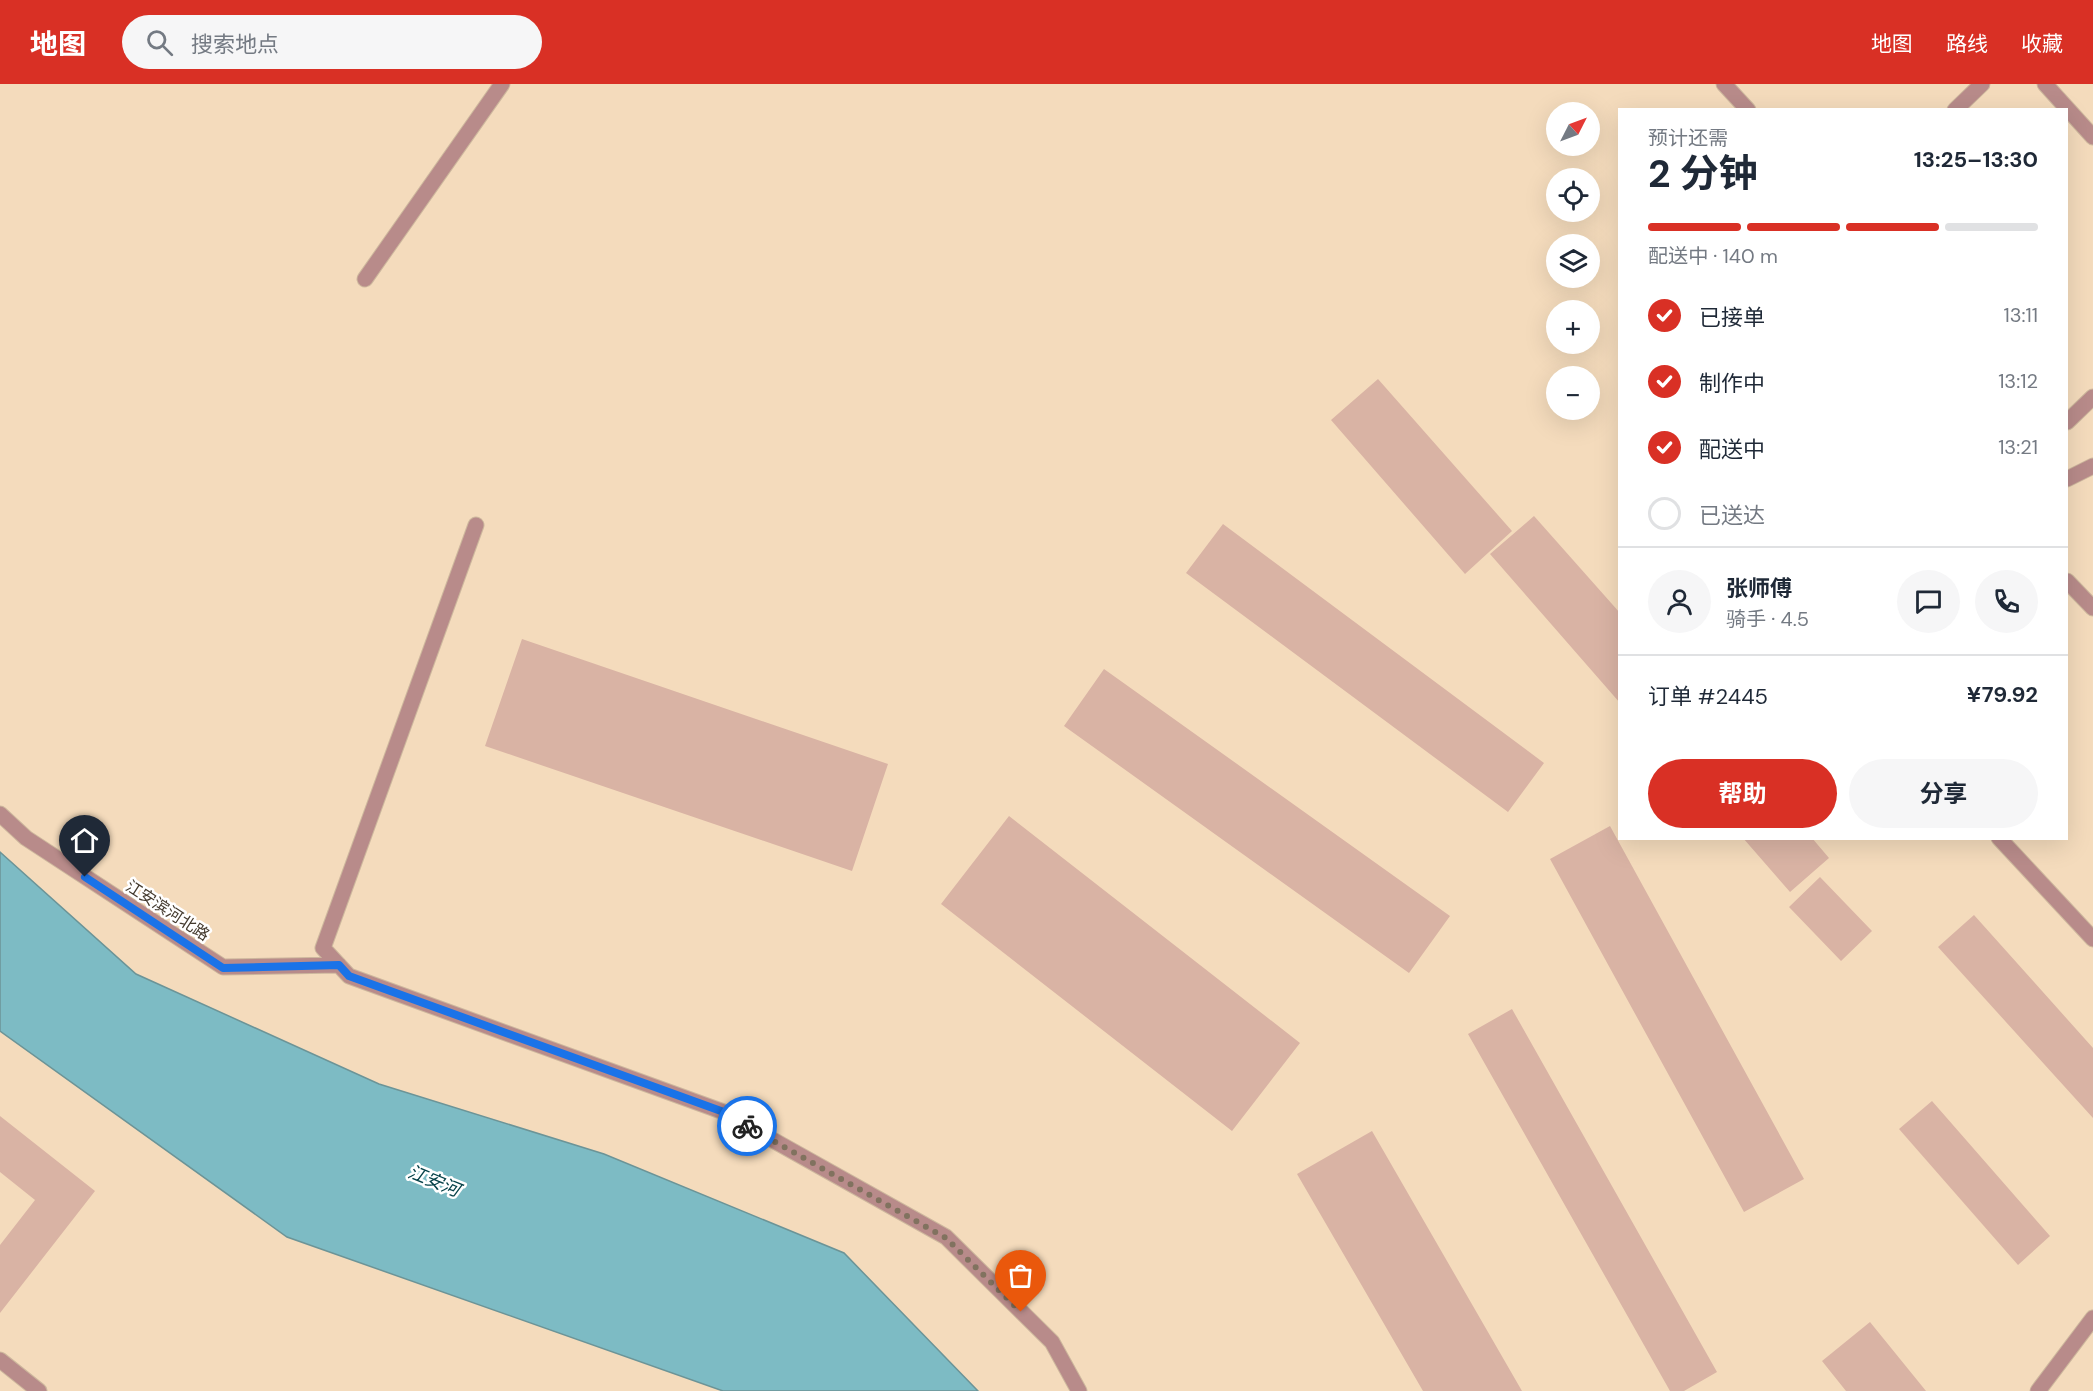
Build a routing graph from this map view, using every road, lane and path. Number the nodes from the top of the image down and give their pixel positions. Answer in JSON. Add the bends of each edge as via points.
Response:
{"nodes":[{"id":1,"x":502,"y":84,"type":"edge"},
{"id":2,"x":1724,"y":84,"type":"edge"},
{"id":3,"x":1982,"y":84,"type":"edge"},
{"id":4,"x":2045,"y":84,"type":"edge"},
{"id":5,"x":1746,"y":108,"type":"edge"},
{"id":6,"x":1957,"y":108,"type":"edge"},
{"id":7,"x":2067,"y":108,"type":"edge"},
{"id":8,"x":2068,"y":109,"type":"edge"},
{"id":9,"x":2093,"y":137,"type":"edge"},
{"id":10,"x":365,"y":279,"type":"dead end"},
{"id":11,"x":2093,"y":397,"type":"edge"},
{"id":12,"x":2068,"y":421,"type":"edge"},
{"id":13,"x":2093,"y":466,"type":"edge"},
{"id":14,"x":2068,"y":478,"type":"edge"},
{"id":15,"x":476,"y":525,"type":"dead end"},
{"id":16,"x":2068,"y":582,"type":"edge"},
{"id":17,"x":2093,"y":608,"type":"edge"},
{"id":18,"x":0,"y":814,"type":"edge"},
{"id":19,"x":2001,"y":840,"type":"edge"},
{"id":20,"x":2093,"y":939,"type":"edge"},
{"id":21,"x":339,"y":965,"type":"junction"},
{"id":22,"x":2093,"y":1318,"type":"edge"},
{"id":23,"x":0,"y":1360,"type":"edge"},
{"id":24,"x":39,"y":1391,"type":"edge"},
{"id":25,"x":1079,"y":1391,"type":"edge"},
{"id":26,"x":2038,"y":1391,"type":"edge"}],
"edges":[{"from":1,"to":10,"type":"street"},
{"from":2,"to":5,"type":"street"},
{"from":3,"to":6,"type":"street"},
{"from":4,"to":7,"type":"street"},
{"from":8,"to":9,"type":"street"},
{"from":11,"to":12,"type":"street"},
{"from":13,"to":14,"type":"street"},
{"from":15,"to":21,"type":"street","via":[[323,948]]},
{"from":16,"to":17,"type":"street"},
{"from":18,"to":21,"type":"street","name":"江安滨河北路","via":[[26,838],[223,968]]},
{"from":19,"to":20,"type":"street"},
{"from":21,"to":25,"type":"street","via":[[349,976],[721,1111],[946,1238],[1052,1342]]},
{"from":22,"to":26,"type":"street"},
{"from":23,"to":24,"type":"street"}]}
